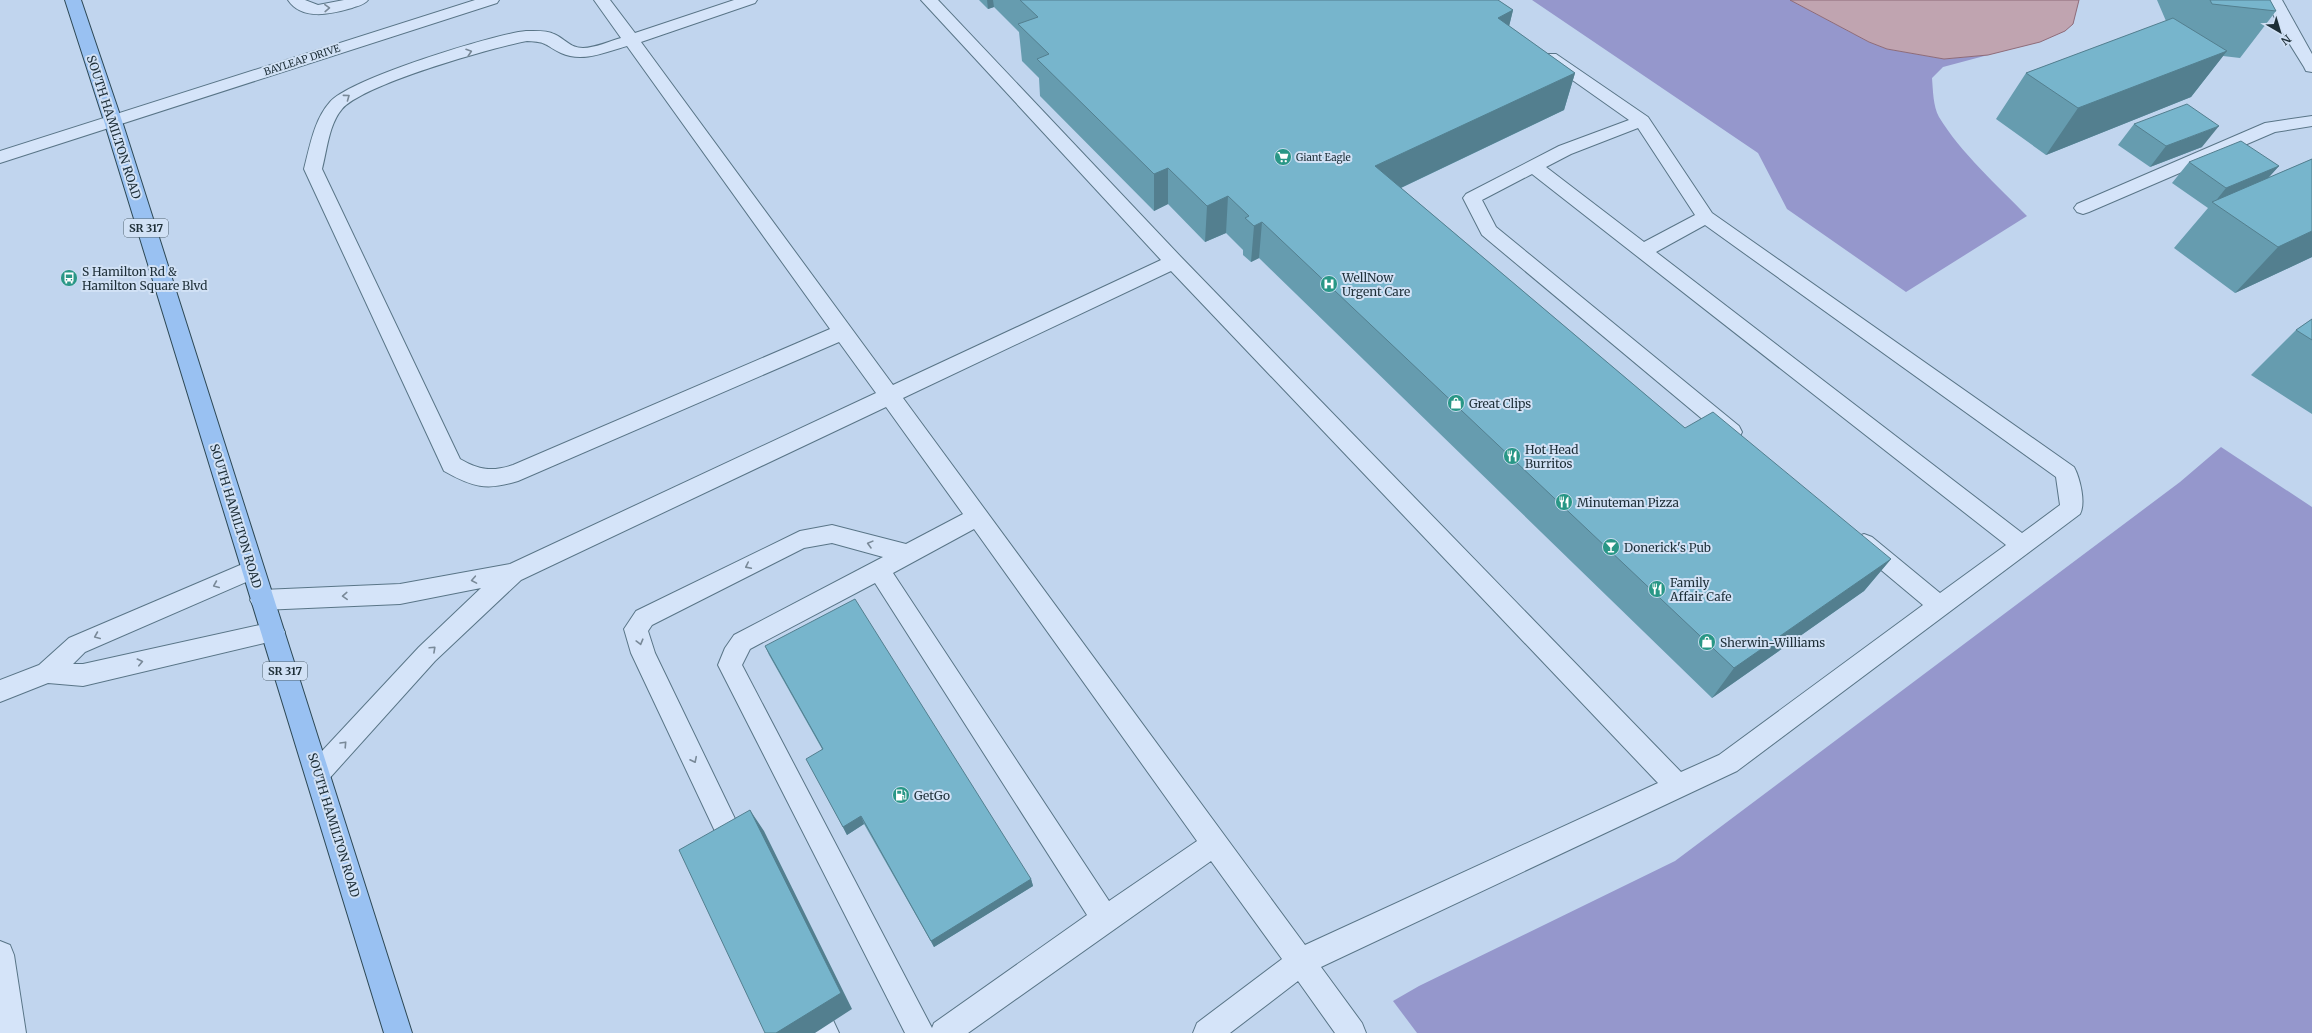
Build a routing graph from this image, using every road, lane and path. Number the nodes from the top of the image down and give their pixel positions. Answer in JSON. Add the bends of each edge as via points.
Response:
{"nodes":[{"id":1,"x":73,"y":0,"type":"edge"},
{"id":2,"x":296,"y":0,"type":"edge"},
{"id":3,"x":360,"y":0,"type":"edge"},
{"id":4,"x":491,"y":0,"type":"edge"},
{"id":5,"x":602,"y":0,"type":"edge"},
{"id":6,"x":750,"y":0,"type":"edge"},
{"id":7,"x":929,"y":0,"type":"edge"},
{"id":8,"x":2274,"y":0,"type":"edge"},
{"id":9,"x":631,"y":40,"type":"junction"},
{"id":10,"x":1533,"y":45,"type":"edge"},
{"id":11,"x":2312,"y":67,"type":"edge"},
{"id":12,"x":113,"y":120,"type":"junction"},
{"id":13,"x":1642,"y":121,"type":"junction"},
{"id":14,"x":2312,"y":121,"type":"edge"},
{"id":15,"x":0,"y":157,"type":"edge"},
{"id":16,"x":1533,"y":166,"type":"junction"},
{"id":17,"x":2083,"y":208,"type":"dead end"},
{"id":18,"x":1706,"y":217,"type":"junction"},
{"id":19,"x":1642,"y":251,"type":"junction"},
{"id":20,"x":1174,"y":262,"type":"junction"},
{"id":21,"x":843,"y":332,"type":"junction"},
{"id":22,"x":890,"y":397,"type":"junction"},
{"id":23,"x":1744,"y":442,"type":"edge"},
{"id":24,"x":977,"y":517,"type":"junction"},
{"id":25,"x":1851,"y":532,"type":"edge"},
{"id":26,"x":2022,"y":545,"type":"junction"},
{"id":27,"x":908,"y":554,"type":"junction"},
{"id":28,"x":252,"y":570,"type":"junction"},
{"id":29,"x":879,"y":570,"type":"junction"},
{"id":30,"x":513,"y":573,"type":"junction"},
{"id":31,"x":262,"y":600,"type":"junction"},
{"id":32,"x":1940,"y":606,"type":"junction"},
{"id":33,"x":273,"y":632,"type":"junction"},
{"id":34,"x":47,"y":672,"type":"junction"},
{"id":35,"x":0,"y":691,"type":"edge"},
{"id":36,"x":318,"y":772,"type":"junction"},
{"id":37,"x":1678,"y":787,"type":"junction"},
{"id":38,"x":1214,"y":844,"type":"junction"},
{"id":39,"x":749,"y":875,"type":"edge"},
{"id":40,"x":1105,"y":920,"type":"junction"},
{"id":41,"x":0,"y":955,"type":"edge"},
{"id":42,"x":1300,"y":962,"type":"junction"},
{"id":43,"x":801,"y":983,"type":"edge"},
{"id":44,"x":3,"y":994,"type":"edge"},
{"id":45,"x":12,"y":1033,"type":"edge"},
{"id":46,"x":398,"y":1033,"type":"edge"},
{"id":47,"x":825,"y":1033,"type":"edge"},
{"id":48,"x":920,"y":1033,"type":"edge"},
{"id":49,"x":944,"y":1033,"type":"edge"},
{"id":50,"x":1207,"y":1033,"type":"edge"},
{"id":51,"x":1352,"y":1033,"type":"edge"}],
"edges":[{"from":1,"to":12,"type":"main road","name":"SOUTH HAMILTON ROAD","number":"SR 317"},
{"from":2,"to":3,"type":"street","one_way":true,"via":[[312,9],[334,8]]},
{"from":4,"to":12,"type":"street","name":"BAYLEAP DRIVE"},
{"from":5,"to":9,"type":"street"},
{"from":6,"to":9,"type":"street"},
{"from":7,"to":20,"type":"street"},
{"from":8,"to":11,"type":"street"},
{"from":9,"to":21,"type":"street"},
{"from":21,"to":9,"type":"street","one_way":true,"via":[[495,479],[473,478],[452,465],[313,169],[324,127],[337,104],[349,94],[389,78],[503,42],[527,36],[548,37],[567,50],[584,53]]},
{"from":10,"to":13,"type":"street"},
{"from":12,"to":15,"type":"street","name":"BAYLEAP DRIVE"},
{"from":12,"to":28,"type":"main road","name":"SOUTH HAMILTON ROAD","number":"SR 317"},
{"from":13,"to":16,"type":"street","via":[[1565,150]]},
{"from":13,"to":18,"type":"street"},
{"from":14,"to":17,"type":"street","via":[[2271,127]]},
{"from":16,"to":19,"type":"street"},
{"from":16,"to":23,"type":"street","via":[[1472,198],[1489,231]]},
{"from":18,"to":19,"type":"street"},
{"from":18,"to":26,"type":"street","via":[[2066,473],[2072,508]]},
{"from":19,"to":26,"type":"street"},
{"from":20,"to":22,"type":"street"},
{"from":20,"to":37,"type":"street"},
{"from":21,"to":22,"type":"street"},
{"from":22,"to":24,"type":"street"},
{"from":22,"to":30,"type":"street"},
{"from":24,"to":27,"type":"street"},
{"from":24,"to":38,"type":"street"},
{"from":25,"to":32,"type":"street"},
{"from":26,"to":32,"type":"street"},
{"from":27,"to":29,"type":"street"},
{"from":27,"to":39,"type":"street","one_way":true,"via":[[832,534],[800,540],[644,618],[636,629],[643,653]]},
{"from":28,"to":31,"type":"main road","name":"SOUTH HAMILTON ROAD","number":"SR 317"},
{"from":28,"to":34,"type":"street","one_way":true,"via":[[77,645]]},
{"from":29,"to":40,"type":"street"},
{"from":29,"to":48,"type":"street","via":[[742,642],[730,665]]},
{"from":30,"to":31,"type":"street","one_way":true,"via":[[400,594]]},
{"from":36,"to":30,"type":"street","one_way":true,"via":[[427,654]]},
{"from":31,"to":33,"type":"main road","name":"SOUTH HAMILTON ROAD","number":"SR 317"},
{"from":32,"to":37,"type":"street","via":[[1728,763]]},
{"from":34,"to":33,"type":"street","one_way":true,"via":[[83,675]]},
{"from":33,"to":36,"type":"main road","name":"SOUTH HAMILTON ROAD","number":"SR 317"},
{"from":34,"to":35,"type":"street"},
{"from":36,"to":46,"type":"main road","name":"SOUTH HAMILTON ROAD","number":"SR 317"},
{"from":37,"to":42,"type":"street"},
{"from":38,"to":40,"type":"street"},
{"from":38,"to":42,"type":"street"},
{"from":40,"to":49,"type":"street"},
{"from":41,"to":44,"type":"street"},
{"from":42,"to":50,"type":"street"},
{"from":42,"to":51,"type":"street"},
{"from":43,"to":47,"type":"street"},
{"from":44,"to":45,"type":"street"}]}
